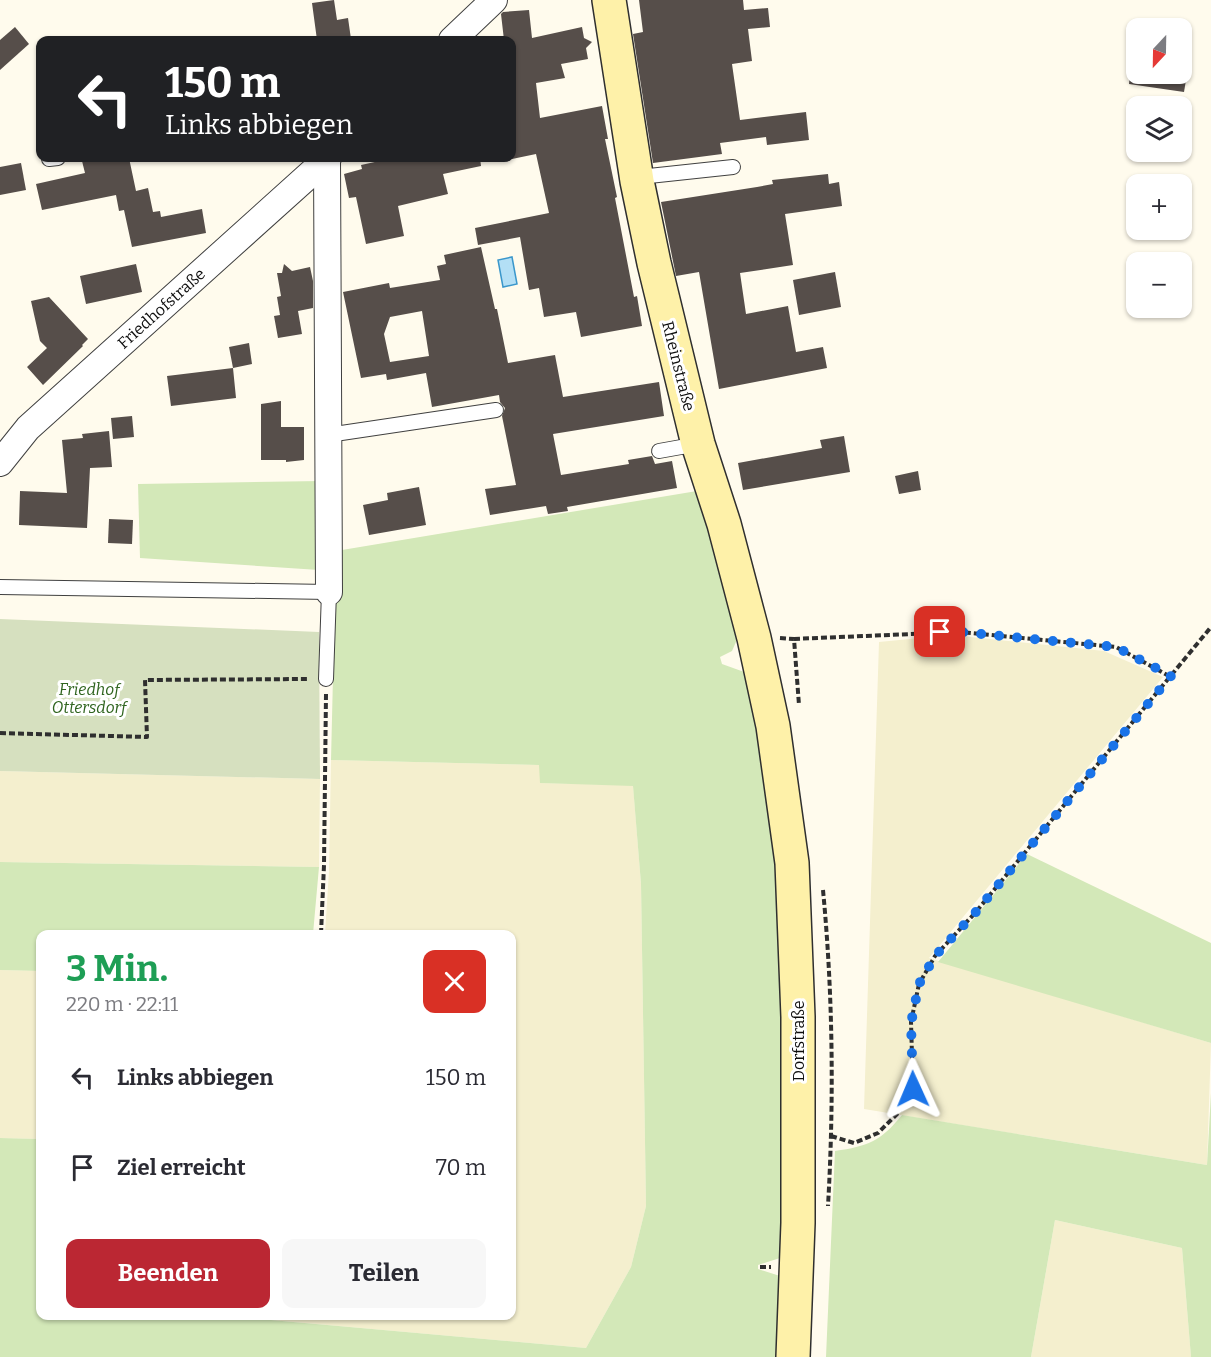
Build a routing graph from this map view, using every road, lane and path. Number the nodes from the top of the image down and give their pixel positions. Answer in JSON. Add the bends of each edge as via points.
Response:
{"nodes":[{"id":1,"x":494,"y":0,"type":"edge"},
{"id":2,"x":609,"y":0,"type":"edge"},
{"id":3,"x":456,"y":36,"type":"edge"},
{"id":4,"x":324,"y":162,"type":"edge"},
{"id":5,"x":328,"y":162,"type":"edge"},
{"id":6,"x":733,"y":167,"type":"dead end"},
{"id":7,"x":637,"y":181,"type":"junction"},
{"id":8,"x":496,"y":410,"type":"dead end"},
{"id":9,"x":328,"y":435,"type":"junction"},
{"id":10,"x":698,"y":444,"type":"junction"},
{"id":11,"x":659,"y":451,"type":"dead end"},
{"id":12,"x":0,"y":463,"type":"edge"},
{"id":13,"x":0,"y":587,"type":"edge"},
{"id":14,"x":329,"y":592,"type":"junction"},
{"id":15,"x":1211,"y":627,"type":"edge"},
{"id":16,"x":794,"y":639,"type":"dead end"},
{"id":17,"x":1171,"y":676,"type":"junction"},
{"id":18,"x":326,"y":679,"type":"junction"},
{"id":19,"x":773,"y":726,"type":"joint"},
{"id":20,"x":0,"y":733,"type":"edge"},
{"id":21,"x":321,"y":930,"type":"edge"},
{"id":22,"x":798,"y":1121,"type":"junction"},
{"id":23,"x":793,"y":1357,"type":"edge"}],
"edges":[{"from":1,"to":3,"type":"street"},
{"from":2,"to":7,"type":"main road","name":"Rheinstraße"},
{"from":4,"to":12,"type":"street","name":"Friedhofstraße","via":[[28,428]]},
{"from":5,"to":9,"type":"street","name":"Friedhofstraße"},
{"from":6,"to":7,"type":"lane","via":[[649,176]]},
{"from":7,"to":10,"type":"main road","name":"Rheinstraße"},
{"from":8,"to":9,"type":"lane"},
{"from":9,"to":14,"type":"street","name":"Friedhofstraße"},
{"from":10,"to":11,"type":"lane"},
{"from":10,"to":19,"type":"main road","name":"Rheinstraße","via":[[724,524]]},
{"from":13,"to":14,"type":"lane"},
{"from":14,"to":18,"type":"lane"},
{"from":15,"to":17,"type":"path"},
{"from":16,"to":17,"type":"path","via":[[960,632],[1094,644],[1116,647]]},
{"from":17,"to":22,"type":"path","via":[[935,956],[919,984],[911,1023],[913,1089],[899,1112],[878,1133],[854,1143]]},
{"from":18,"to":20,"type":"path","via":[[145,680],[147,737]]},
{"from":18,"to":21,"type":"path"},
{"from":19,"to":22,"type":"main road","name":"Dorfstraße","via":[[792,863]]},
{"from":22,"to":23,"type":"main road","name":"Dorfstraße"}]}
